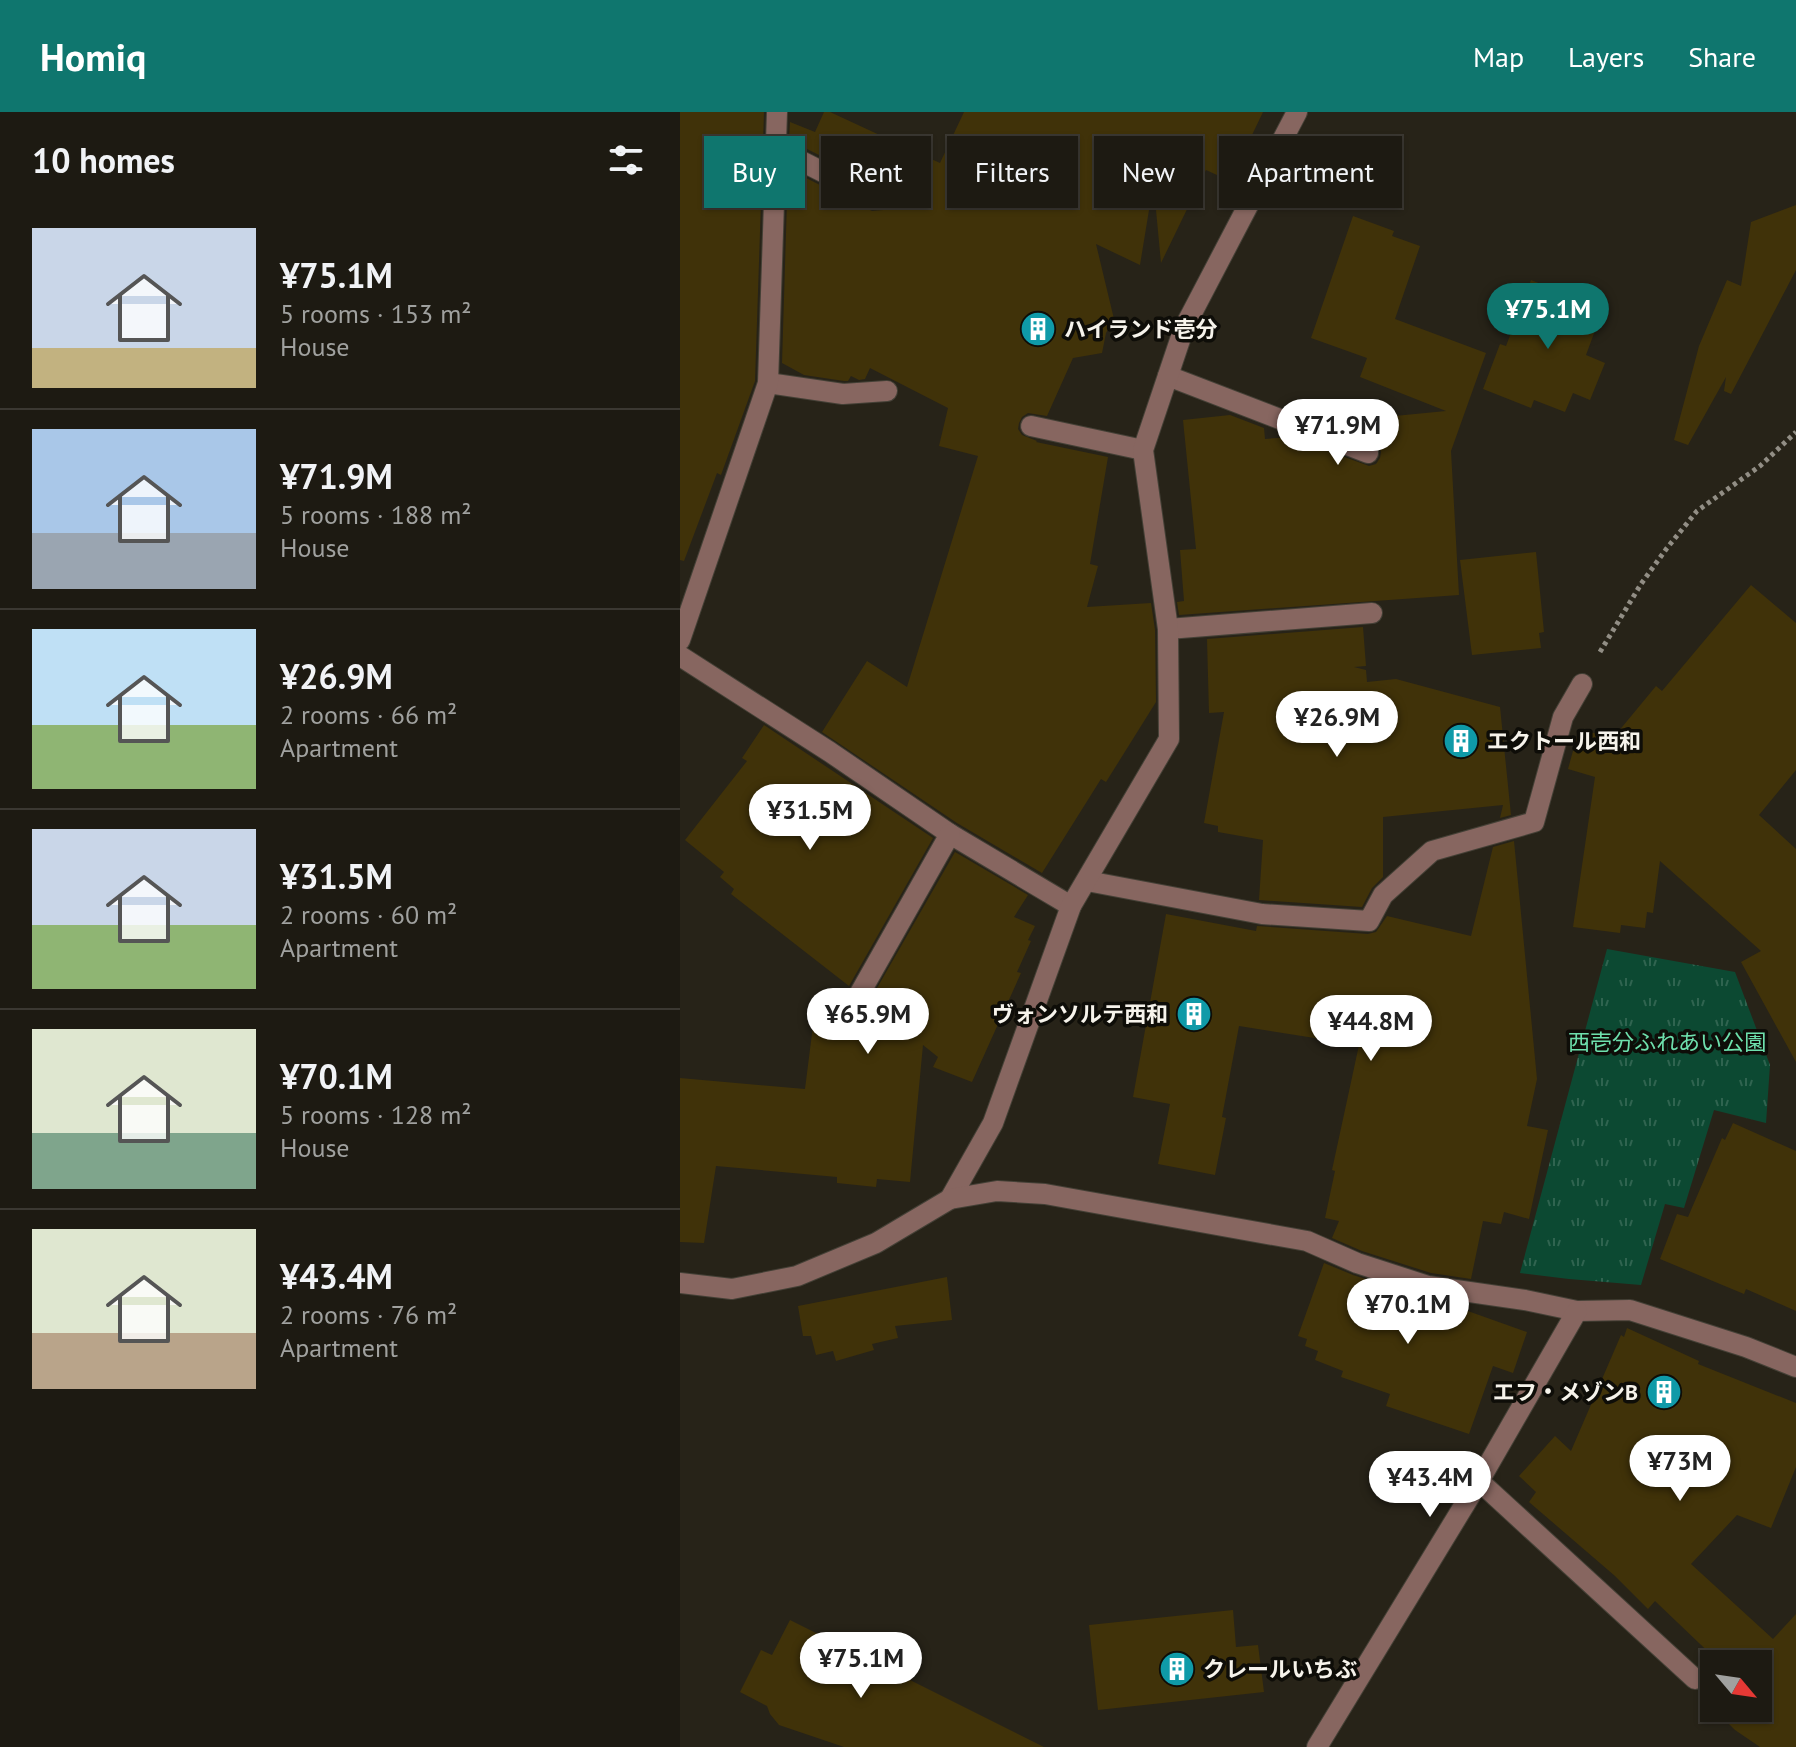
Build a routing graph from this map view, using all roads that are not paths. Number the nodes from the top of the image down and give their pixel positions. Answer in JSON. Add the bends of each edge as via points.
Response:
{"nodes":[{"id":1,"x":777,"y":112,"type":"edge"},
{"id":2,"x":1297,"y":112,"type":"edge"},
{"id":3,"x":777,"y":136,"type":"edge"},
{"id":4,"x":775,"y":208,"type":"edge"},
{"id":5,"x":1168,"y":376,"type":"junction"},
{"id":6,"x":768,"y":383,"type":"junction"},
{"id":7,"x":887,"y":391,"type":"dead end"},
{"id":8,"x":1031,"y":426,"type":"dead end"},
{"id":9,"x":1143,"y":450,"type":"junction"},
{"id":10,"x":1368,"y":453,"type":"dead end"},
{"id":11,"x":1372,"y":613,"type":"dead end"},
{"id":12,"x":1168,"y":629,"type":"junction"},
{"id":13,"x":680,"y":640,"type":"edge"},
{"id":14,"x":680,"y":656,"type":"edge"},
{"id":15,"x":1582,"y":684,"type":"road end"},
{"id":16,"x":950,"y":834,"type":"junction"},
{"id":17,"x":1087,"y":881,"type":"junction"},
{"id":18,"x":1071,"y":906,"type":"junction"},
{"id":19,"x":860,"y":993,"type":"dead end"},
{"id":20,"x":950,"y":1199,"type":"junction"},
{"id":21,"x":680,"y":1283,"type":"edge"},
{"id":22,"x":1577,"y":1311,"type":"junction"},
{"id":23,"x":1796,"y":1367,"type":"edge"},
{"id":24,"x":1479,"y":1481,"type":"junction"},
{"id":25,"x":1695,"y":1679,"type":"dead end"},
{"id":26,"x":1317,"y":1747,"type":"edge"}],
"edges":[{"from":1,"to":3,"type":"street"},
{"from":2,"to":5,"type":"street","via":[[1184,328]]},
{"from":4,"to":6,"type":"street"},
{"from":5,"to":9,"type":"street"},
{"from":5,"to":10,"type":"street"},
{"from":6,"to":7,"type":"street","via":[[843,394]]},
{"from":6,"to":13,"type":"street"},
{"from":8,"to":9,"type":"street"},
{"from":9,"to":12,"type":"street"},
{"from":11,"to":12,"type":"street"},
{"from":12,"to":17,"type":"street","via":[[1169,739]]},
{"from":14,"to":16,"type":"street"},
{"from":15,"to":17,"type":"street","via":[[1563,717],[1534,822],[1432,851],[1383,895],[1369,921],[1262,914]]},
{"from":16,"to":18,"type":"street"},
{"from":16,"to":19,"type":"street"},
{"from":17,"to":18,"type":"street"},
{"from":18,"to":20,"type":"street","via":[[993,1123]]},
{"from":20,"to":21,"type":"street","via":[[876,1243],[797,1276],[732,1289]]},
{"from":20,"to":22,"type":"street","via":[[997,1191],[1045,1194],[1307,1241],[1428,1286]]},
{"from":22,"to":23,"type":"street","via":[[1630,1310]]},
{"from":22,"to":24,"type":"street"},
{"from":24,"to":25,"type":"street"},
{"from":24,"to":26,"type":"street"}]}
